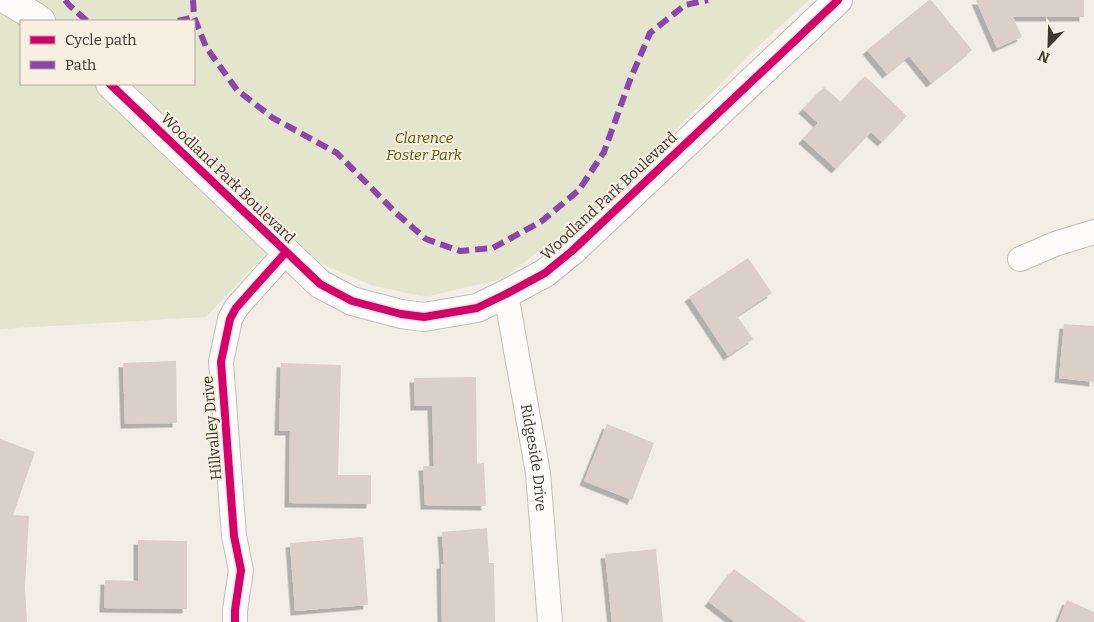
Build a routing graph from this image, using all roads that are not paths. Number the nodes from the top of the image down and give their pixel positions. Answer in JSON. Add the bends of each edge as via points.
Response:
{"nodes":[{"id":1,"x":7,"y":0,"type":"edge"},
{"id":2,"x":838,"y":0,"type":"edge"},
{"id":3,"x":40,"y":20,"type":"edge"},
{"id":4,"x":111,"y":85,"type":"edge"},
{"id":5,"x":1094,"y":232,"type":"edge"},
{"id":6,"x":286,"y":252,"type":"junction"},
{"id":7,"x":1020,"y":259,"type":"dead end"},
{"id":8,"x":506,"y":294,"type":"junction"},
{"id":9,"x":235,"y":622,"type":"edge"},
{"id":10,"x":550,"y":622,"type":"edge"}],
"edges":[{"from":1,"to":3,"type":"street"},
{"from":2,"to":8,"type":"street","name":"Woodland Park Boulevard","via":[[572,251],[546,273]]},
{"from":4,"to":6,"type":"street","name":"Woodland Park Boulevard"},
{"from":5,"to":7,"type":"street"},
{"from":6,"to":8,"type":"street","name":"Woodland Park Boulevard","via":[[320,284],[352,301],[401,314],[424,317],[477,308]]},
{"from":6,"to":9,"type":"street","name":"Hillvalley Drive","via":[[236,308],[230,319],[220,362],[234,536],[241,570]]},
{"from":8,"to":10,"type":"street","name":"Ridgeside Drive","via":[[538,473]]}]}
